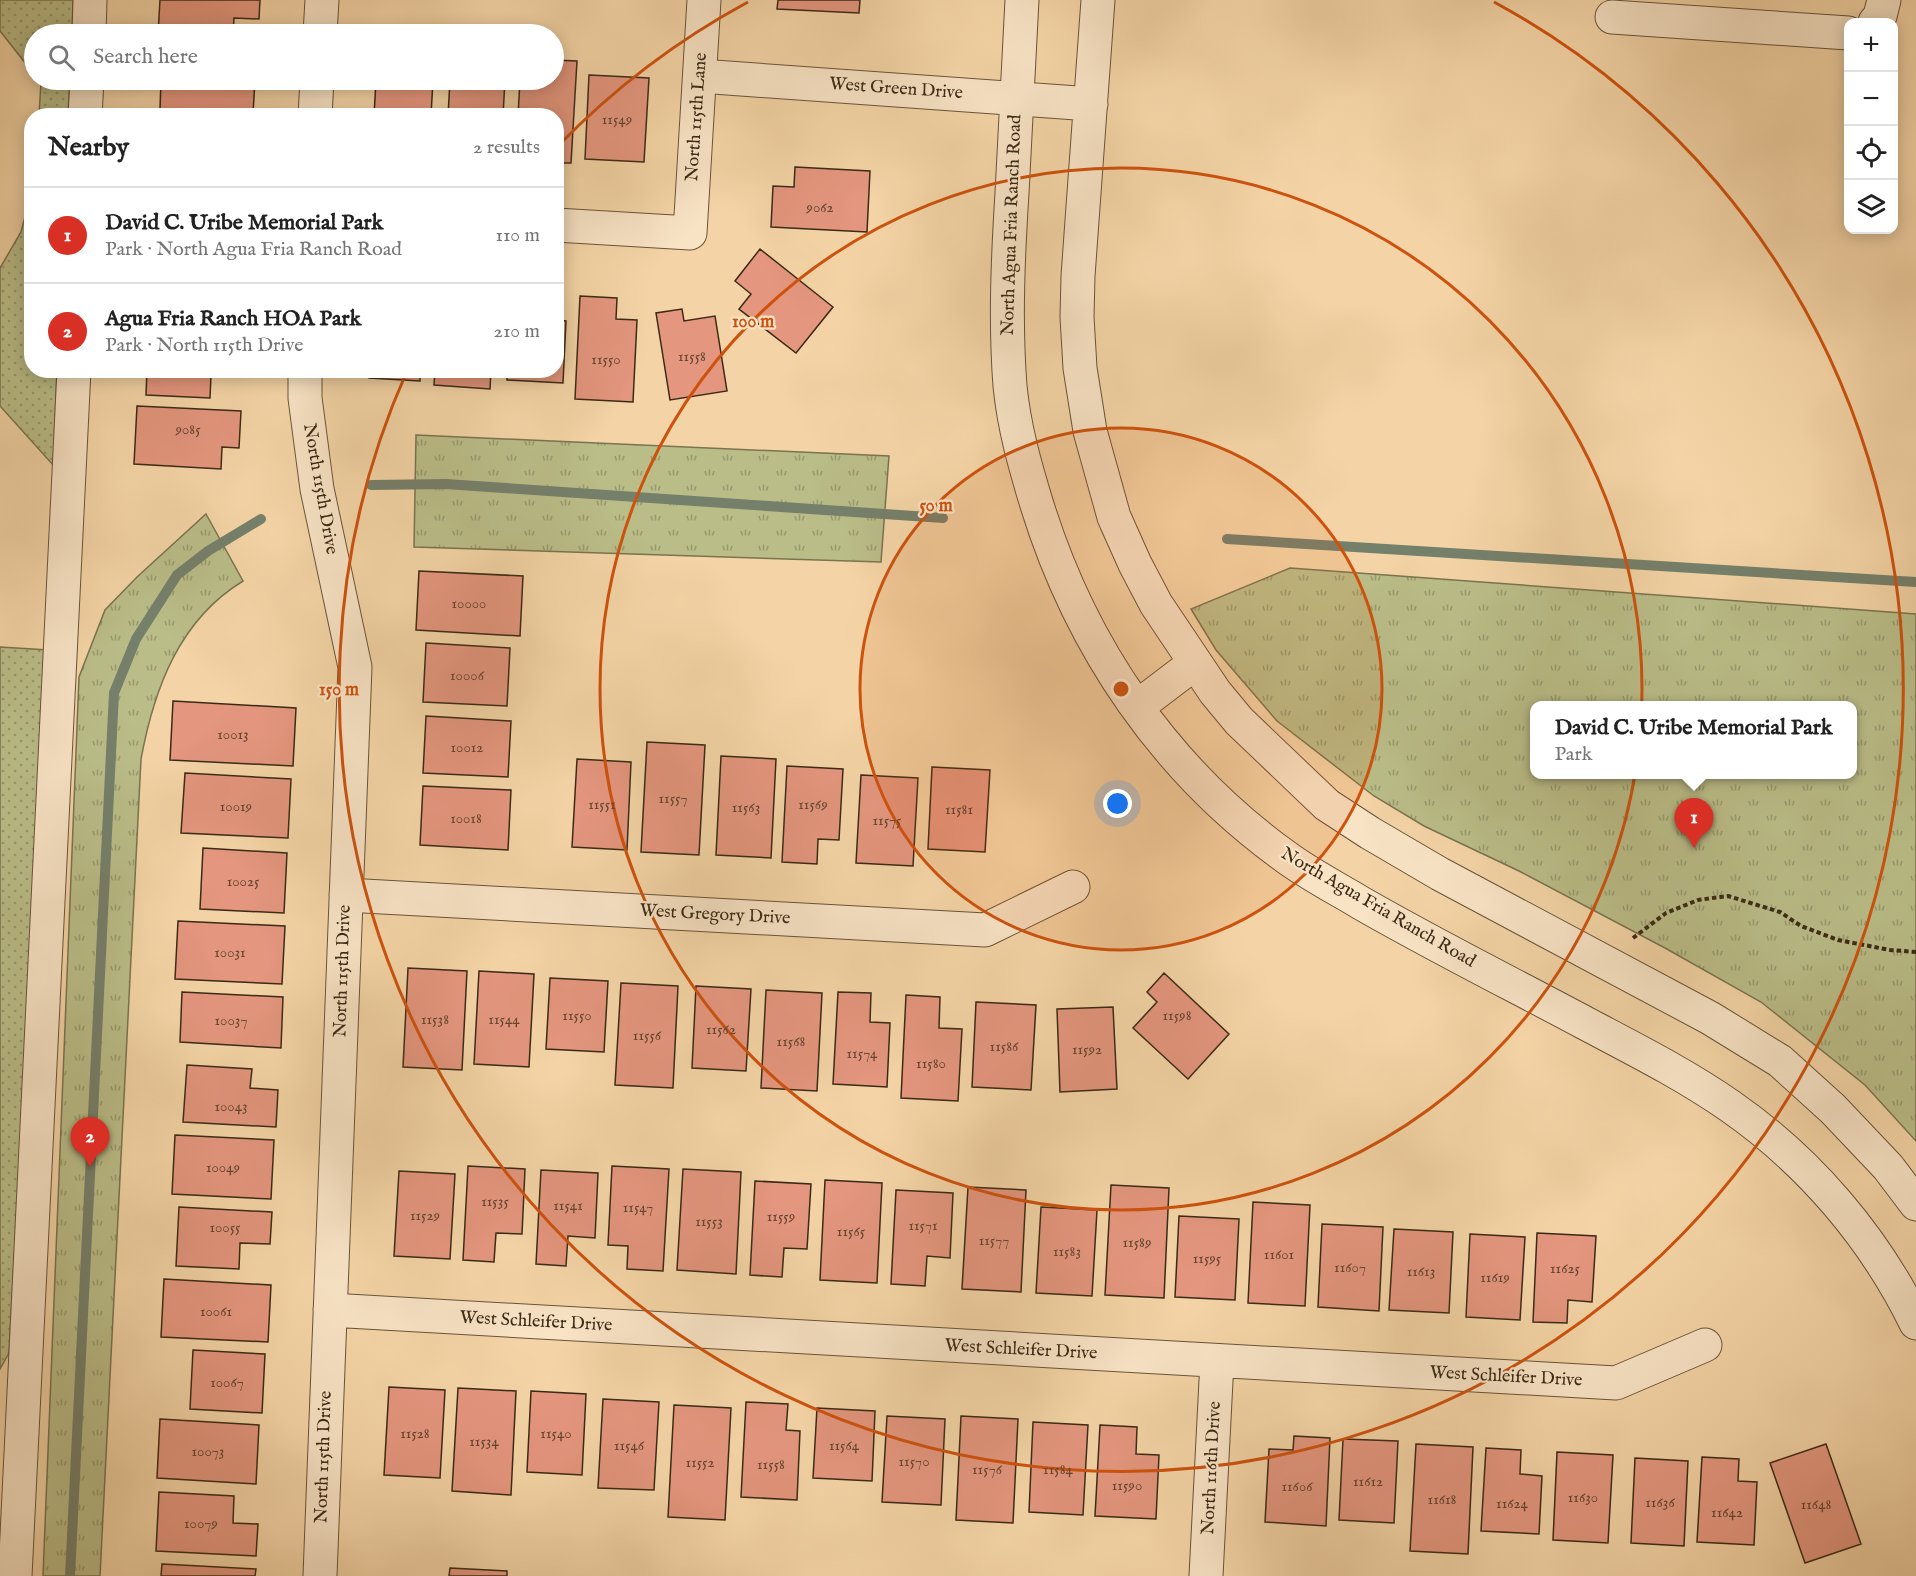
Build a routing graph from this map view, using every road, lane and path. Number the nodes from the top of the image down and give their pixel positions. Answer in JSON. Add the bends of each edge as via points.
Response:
{"nodes":[{"id":1,"x":90,"y":0,"type":"edge"},
{"id":2,"x":322,"y":0,"type":"edge"},
{"id":3,"x":704,"y":0,"type":"edge"},
{"id":4,"x":1022,"y":0,"type":"edge"},
{"id":5,"x":1098,"y":0,"type":"edge"},
{"id":6,"x":1884,"y":0,"type":"edge"},
{"id":7,"x":1612,"y":17,"type":"dead end"},
{"id":8,"x":1878,"y":18,"type":"edge"},
{"id":9,"x":89,"y":24,"type":"edge"},
{"id":10,"x":321,"y":24,"type":"edge"},
{"id":11,"x":1844,"y":33,"type":"edge"},
{"id":12,"x":700,"y":76,"type":"junction"},
{"id":13,"x":86,"y":90,"type":"edge"},
{"id":14,"x":316,"y":90,"type":"edge"},
{"id":15,"x":1017,"y":98,"type":"junction"},
{"id":16,"x":1091,"y":104,"type":"junction"},
{"id":17,"x":85,"y":108,"type":"edge"},
{"id":18,"x":315,"y":108,"type":"edge"},
{"id":19,"x":564,"y":225,"type":"edge"},
{"id":20,"x":74,"y":378,"type":"edge"},
{"id":21,"x":305,"y":378,"type":"edge"},
{"id":22,"x":1195,"y":663,"type":"junction"},
{"id":23,"x":1137,"y":707,"type":"junction"},
{"id":24,"x":1073,"y":887,"type":"dead end"},
{"id":25,"x":346,"y":895,"type":"junction"},
{"id":26,"x":1916,"y":952,"type":"edge"},
{"id":27,"x":1604,"y":960,"type":"junction"},
{"id":28,"x":1916,"y":1204,"type":"edge"},
{"id":29,"x":330,"y":1310,"type":"junction"},
{"id":30,"x":1916,"y":1323,"type":"edge"},
{"id":31,"x":1705,"y":1345,"type":"dead end"},
{"id":32,"x":1217,"y":1361,"type":"junction"},
{"id":33,"x":15,"y":1576,"type":"edge"},
{"id":34,"x":320,"y":1576,"type":"edge"},
{"id":35,"x":1206,"y":1576,"type":"edge"}],
"edges":[{"from":1,"to":9,"type":"street"},
{"from":2,"to":10,"type":"street"},
{"from":3,"to":12,"type":"street","name":"North 115th Lane"},
{"from":4,"to":15,"type":"street","name":"North Agua Fria Ranch Road"},
{"from":5,"to":16,"type":"street"},
{"from":6,"to":8,"type":"street"},
{"from":7,"to":11,"type":"street"},
{"from":12,"to":15,"type":"street","name":"West Green Drive"},
{"from":12,"to":19,"type":"street","name":"North 115th Lane","via":[[690,233]]},
{"from":13,"to":17,"type":"street"},
{"from":14,"to":18,"type":"street"},
{"from":15,"to":16,"type":"street","name":"West Green Drive"},
{"from":15,"to":23,"type":"street","name":"North Agua Fria Ranch Road","via":[[1007,281],[1017,434],[1042,522],[1066,585],[1090,636]]},
{"from":16,"to":22,"type":"street","via":[[1077,317],[1090,431],[1114,517],[1135,564]]},
{"from":20,"to":33,"type":"street"},
{"from":21,"to":25,"type":"street","name":"North 115th Drive","via":[[317,489],[356,667]]},
{"from":22,"to":23,"type":"street"},
{"from":22,"to":27,"type":"street","via":[[1239,721],[1327,805],[1440,874]]},
{"from":23,"to":30,"type":"street","name":"North Agua Fria Ranch Road","via":[[1159,739],[1217,801],[1288,859],[1397,924],[1681,1074],[1779,1143],[1868,1240]]},
{"from":24,"to":25,"type":"street","name":"West Gregory Drive","via":[[985,930]]},
{"from":25,"to":29,"type":"street","name":"North 115th Drive"},
{"from":26,"to":27,"type":"path","via":[[1838,940],[1801,926],[1780,912],[1728,896],[1698,900],[1666,913]]},
{"from":27,"to":28,"type":"street","via":[[1780,1061],[1833,1109],[1888,1167]]},
{"from":29,"to":32,"type":"street","name":"West Schleifer Drive"},
{"from":29,"to":34,"type":"street","name":"North 115th Drive"},
{"from":31,"to":32,"type":"street","name":"West Schleifer Drive","via":[[1616,1383]]},
{"from":32,"to":35,"type":"street","name":"North 116th Drive"}]}
